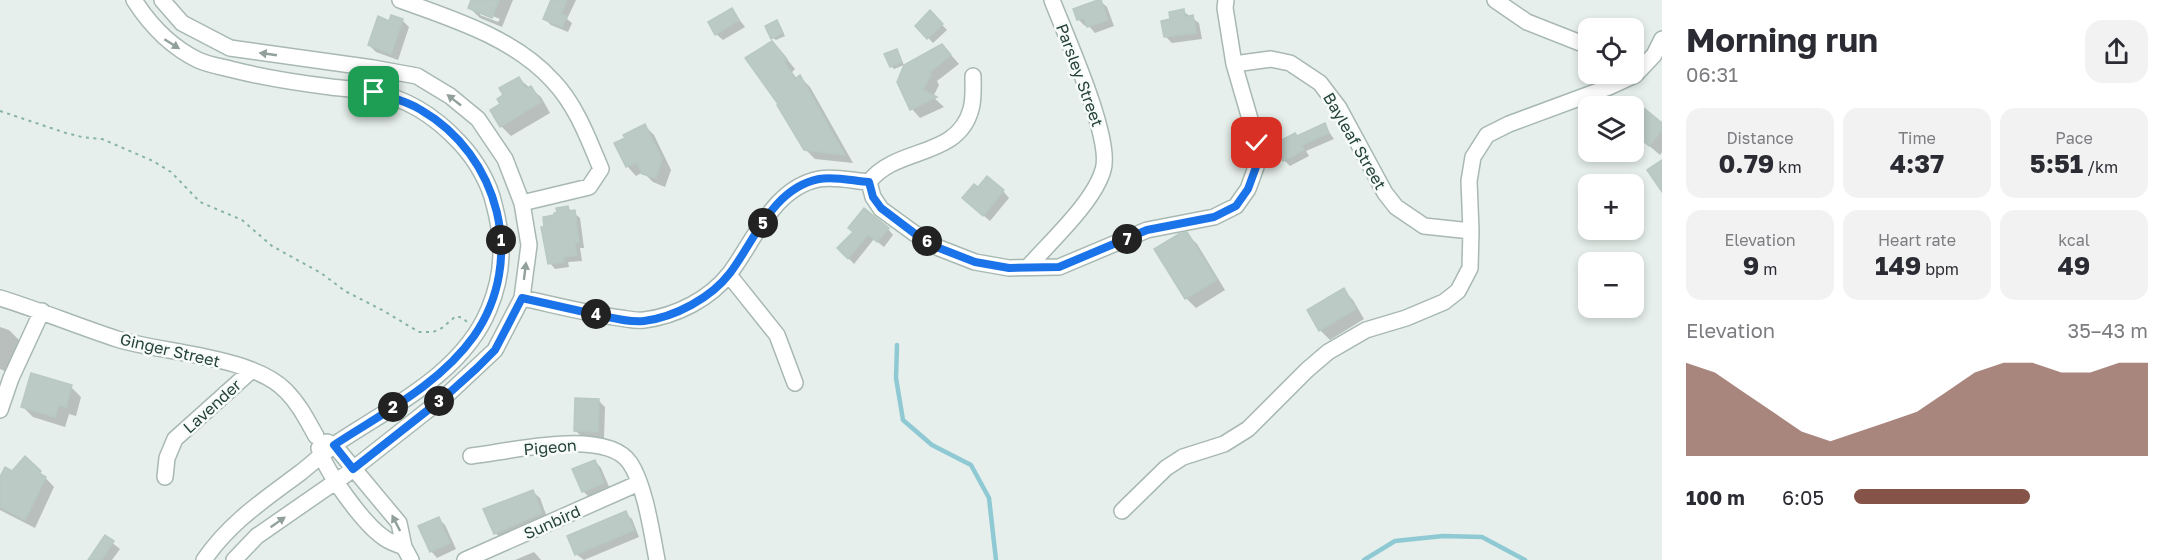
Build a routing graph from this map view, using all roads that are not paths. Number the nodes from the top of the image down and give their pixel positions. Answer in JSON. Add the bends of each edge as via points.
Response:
{"nodes":[{"id":1,"x":134,"y":0,"type":"edge"},
{"id":2,"x":162,"y":0,"type":"edge"},
{"id":3,"x":400,"y":0,"type":"edge"},
{"id":4,"x":1052,"y":0,"type":"edge"},
{"id":5,"x":1226,"y":0,"type":"edge"},
{"id":6,"x":1495,"y":0,"type":"edge"},
{"id":7,"x":1662,"y":39,"type":"edge"},
{"id":8,"x":1578,"y":42,"type":"edge"},
{"id":9,"x":334,"y":63,"type":"junction"},
{"id":10,"x":1234,"y":64,"type":"junction"},
{"id":11,"x":1644,"y":64,"type":"edge"},
{"id":12,"x":973,"y":76,"type":"dead end"},
{"id":13,"x":1615,"y":84,"type":"edge"},
{"id":14,"x":329,"y":87,"type":"junction"},
{"id":15,"x":869,"y":182,"type":"junction"},
{"id":16,"x":522,"y":203,"type":"junction"},
{"id":17,"x":1471,"y":231,"type":"junction"},
{"id":18,"x":1028,"y":267,"type":"junction"},
{"id":19,"x":729,"y":275,"type":"junction"},
{"id":20,"x":0,"y":297,"type":"edge"},
{"id":21,"x":522,"y":298,"type":"junction"},
{"id":22,"x":42,"y":311,"type":"junction"},
{"id":23,"x":252,"y":370,"type":"junction"},
{"id":24,"x":795,"y":383,"type":"dead end"},
{"id":25,"x":0,"y":410,"type":"edge"},
{"id":26,"x":316,"y":436,"type":"junction"},
{"id":27,"x":334,"y":445,"type":"junction"},
{"id":28,"x":321,"y":455,"type":"junction"},
{"id":29,"x":471,"y":456,"type":"dead end"},
{"id":30,"x":353,"y":469,"type":"junction"},
{"id":31,"x":165,"y":477,"type":"dead end"},
{"id":32,"x":336,"y":481,"type":"junction"},
{"id":33,"x":639,"y":483,"type":"junction"},
{"id":34,"x":1122,"y":511,"type":"dead end"},
{"id":35,"x":408,"y":554,"type":"edge"},
{"id":36,"x":204,"y":560,"type":"edge"},
{"id":37,"x":234,"y":560,"type":"edge"},
{"id":38,"x":465,"y":560,"type":"edge"},
{"id":39,"x":657,"y":560,"type":"edge"}],
"edges":[{"from":1,"to":14,"type":"street","one_way":true,"via":[[164,39],[199,61]]},
{"from":9,"to":2,"type":"street","one_way":true,"via":[[230,48],[182,23]]},
{"from":3,"to":16,"type":"street","via":[[461,22],[520,52],[553,81],[579,117],[601,169],[588,187]]},
{"from":4,"to":18,"type":"street","name":"Parsley Street","via":[[1097,117],[1105,156],[1103,170],[1089,198]]},
{"from":5,"to":10,"type":"street"},
{"from":6,"to":8,"type":"street","via":[[1527,22]]},
{"from":7,"to":11,"type":"street"},
{"from":9,"to":14,"type":"street"},
{"from":16,"to":9,"type":"street","one_way":true,"via":[[505,159],[478,119],[450,96],[417,76]]},
{"from":10,"to":17,"type":"street","name":"Bayleaf Street","via":[[1271,59],[1290,63],[1320,83],[1339,108],[1396,207],[1424,226]]},
{"from":10,"to":18,"type":"street","via":[[1257,143],[1256,167],[1236,206],[1214,217],[1147,230],[1059,267]]},
{"from":12,"to":15,"type":"street","via":[[972,107],[966,125],[951,139],[882,167]]},
{"from":13,"to":17,"type":"street","via":[[1487,135],[1473,157],[1469,181]]},
{"from":14,"to":27,"type":"street","via":[[374,92],[400,100],[448,129],[469,153],[491,192],[500,225],[502,254],[489,310],[453,361],[418,390]]},
{"from":15,"to":18,"type":"street","via":[[881,208],[939,248],[975,262]]},
{"from":15,"to":19,"type":"street","via":[[821,178],[788,193],[768,215]]},
{"from":21,"to":16,"type":"street","one_way":true,"via":[[529,245]]},
{"from":17,"to":34,"type":"street","via":[[1470,268],[1458,291],[1444,302],[1366,330],[1328,352],[1248,429],[1224,444],[1183,457],[1166,468]]},
{"from":19,"to":21,"type":"street","via":[[697,303],[664,317],[641,321]]},
{"from":19,"to":24,"type":"street","via":[[777,335]]},
{"from":20,"to":22,"type":"street","name":"Ginger Street"},
{"from":21,"to":30,"type":"street","via":[[495,350],[447,395]]},
{"from":22,"to":23,"type":"street","name":"Ginger Street","via":[[118,339]]},
{"from":22,"to":25,"type":"street","via":[[10,378]]},
{"from":23,"to":26,"type":"street","name":"Ginger Street","via":[[285,389]]},
{"from":23,"to":31,"type":"street","name":"Lavender","via":[[175,439]]},
{"from":26,"to":27,"type":"street"},
{"from":26,"to":28,"type":"street","name":"Ginger Street"},
{"from":27,"to":28,"type":"street"},
{"from":27,"to":30,"type":"street"},
{"from":28,"to":32,"type":"street","name":"Ginger Street"},
{"from":28,"to":36,"type":"street","via":[[242,517]]},
{"from":29,"to":33,"type":"street","name":"Pigeon","via":[[588,443],[617,451],[630,462]]},
{"from":30,"to":32,"type":"street"},
{"from":35,"to":30,"type":"street","one_way":true,"via":[[399,523]]},
{"from":32,"to":35,"type":"street","name":"Ginger Street","via":[[364,520]]},
{"from":37,"to":32,"type":"street","one_way":true,"via":[[258,536]]},
{"from":33,"to":38,"type":"street","name":"Sunbird"},
{"from":33,"to":39,"type":"street","name":"Pigeon"}]}
